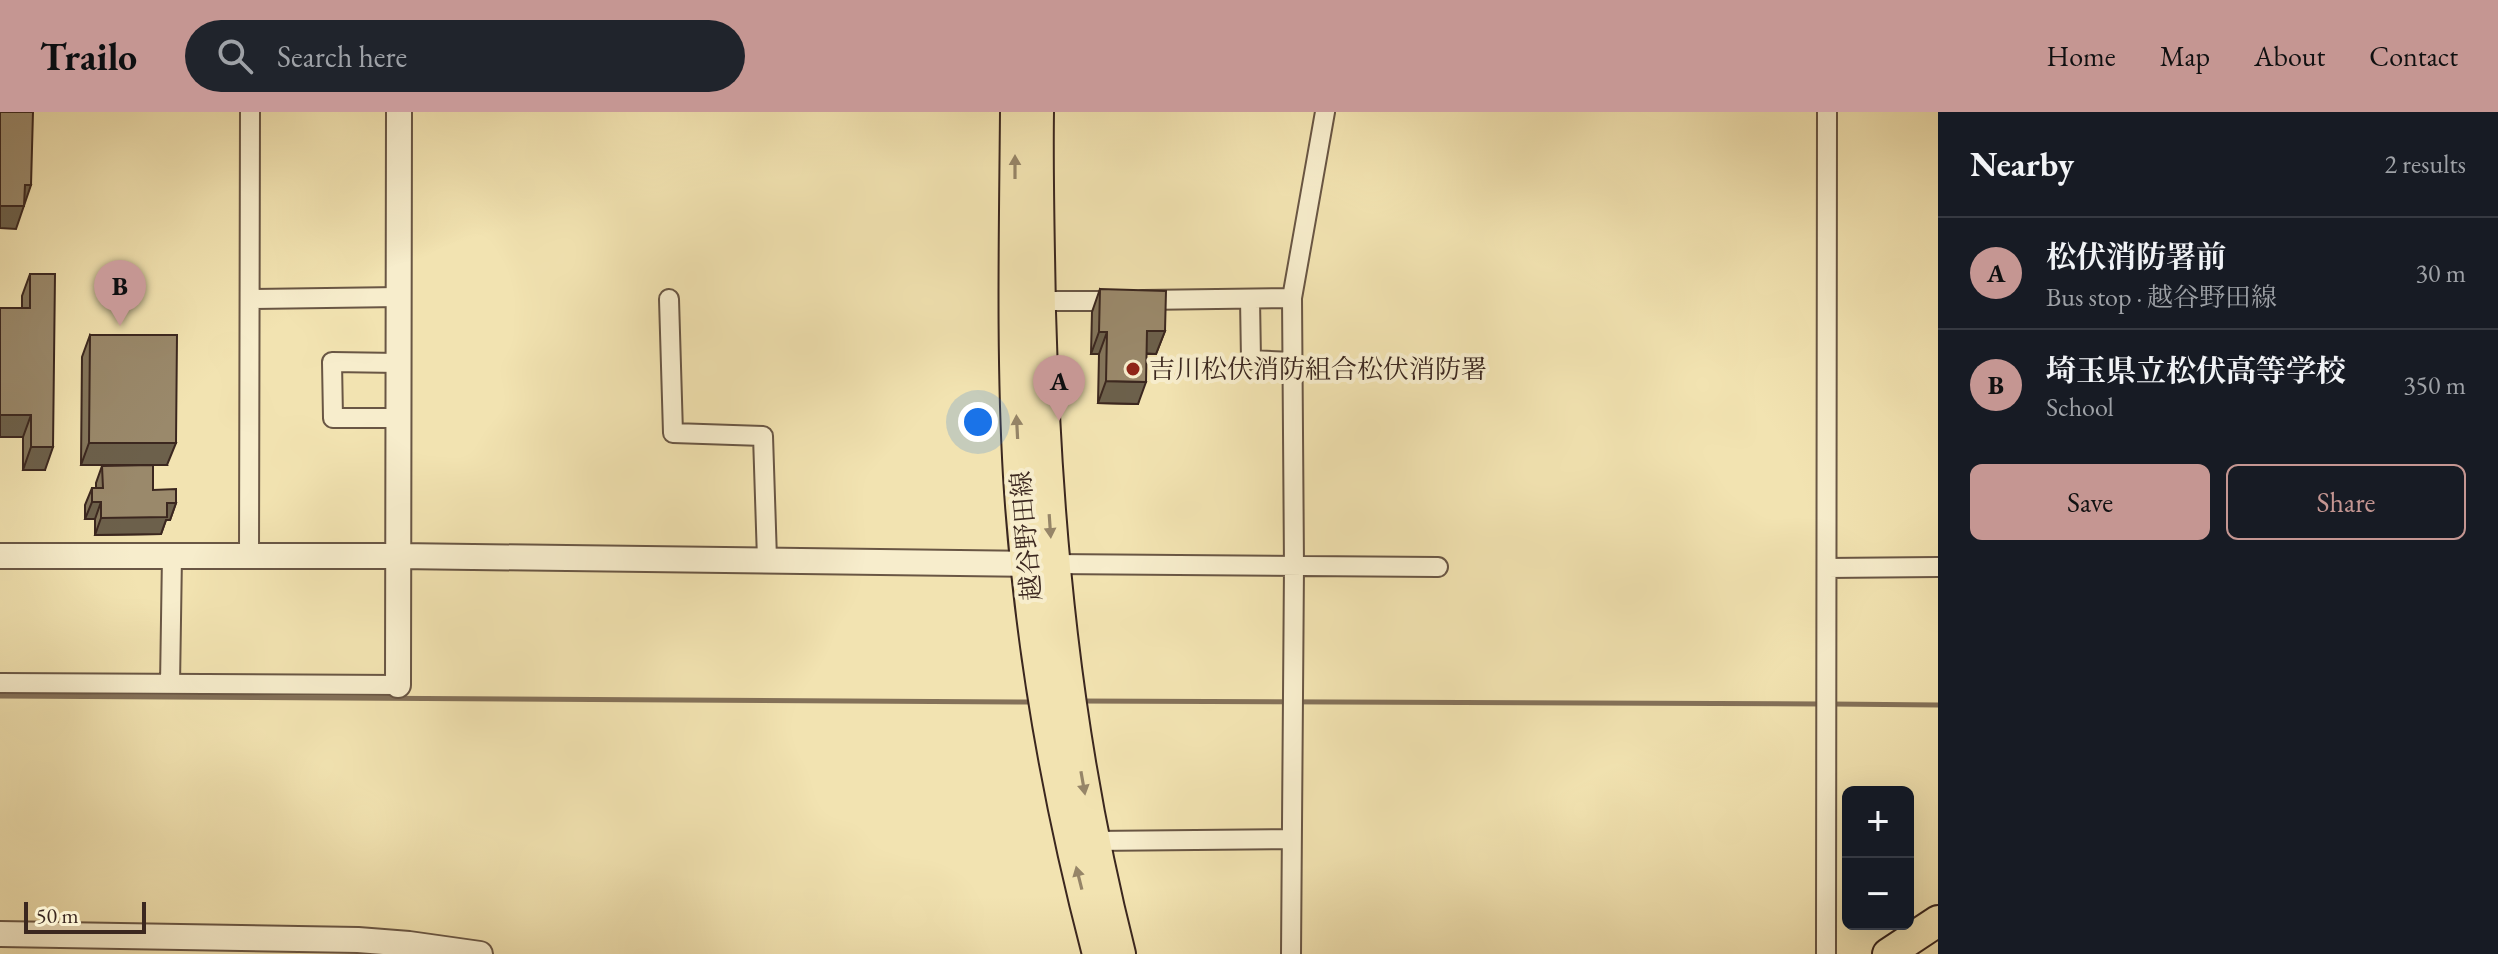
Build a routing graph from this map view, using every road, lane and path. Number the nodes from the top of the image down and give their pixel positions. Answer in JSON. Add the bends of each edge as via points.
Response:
{"nodes":[{"id":1,"x":250,"y":112,"type":"edge"},
{"id":2,"x":399,"y":112,"type":"edge"},
{"id":3,"x":1016,"y":112,"type":"edge"},
{"id":4,"x":1038,"y":112,"type":"edge"},
{"id":5,"x":1325,"y":112,"type":"edge"},
{"id":6,"x":1827,"y":112,"type":"edge"},
{"id":7,"x":399,"y":297,"type":"junction"},
{"id":8,"x":1292,"y":298,"type":"junction"},
{"id":9,"x":250,"y":299,"type":"junction"},
{"id":10,"x":669,"y":299,"type":"dead end"},
{"id":11,"x":1250,"y":299,"type":"junction"},
{"id":12,"x":1040,"y":301,"type":"junction"},
{"id":13,"x":1293,"y":362,"type":"junction"},
{"id":14,"x":399,"y":363,"type":"junction"},
{"id":15,"x":399,"y":418,"type":"junction"},
{"id":16,"x":0,"y":556,"type":"edge"},
{"id":17,"x":172,"y":556,"type":"junction"},
{"id":18,"x":249,"y":556,"type":"junction"},
{"id":19,"x":399,"y":556,"type":"junction"},
{"id":20,"x":767,"y":559,"type":"junction"},
{"id":21,"x":1040,"y":564,"type":"junction"},
{"id":22,"x":1294,"y":566,"type":"junction"},
{"id":23,"x":1438,"y":567,"type":"dead end"},
{"id":24,"x":1938,"y":567,"type":"edge"},
{"id":25,"x":1827,"y":568,"type":"junction"},
{"id":26,"x":0,"y":683,"type":"edge"},
{"id":27,"x":170,"y":684,"type":"junction"},
{"id":28,"x":398,"y":685,"type":"joint"},
{"id":29,"x":1291,"y":839,"type":"junction"},
{"id":30,"x":1093,"y":841,"type":"junction"},
{"id":31,"x":1938,"y":921,"type":"edge"},
{"id":32,"x":0,"y":934,"type":"edge"},
{"id":33,"x":480,"y":954,"type":"edge"},
{"id":34,"x":1098,"y":954,"type":"edge"},
{"id":35,"x":1120,"y":954,"type":"edge"},
{"id":36,"x":1291,"y":954,"type":"edge"},
{"id":37,"x":1826,"y":954,"type":"edge"},
{"id":38,"x":1888,"y":954,"type":"edge"}],
"edges":[{"from":1,"to":9,"type":"street"},
{"from":2,"to":7,"type":"street"},
{"from":21,"to":3,"type":"main road","name":"越谷野田線","one_way":true,"via":[[1016,404]]},
{"from":4,"to":12,"type":"main road","name":"越谷野田線"},
{"from":5,"to":8,"type":"street"},
{"from":6,"to":25,"type":"street"},
{"from":7,"to":9,"type":"street"},
{"from":7,"to":14,"type":"street"},
{"from":8,"to":11,"type":"street"},
{"from":8,"to":13,"type":"street"},
{"from":9,"to":18,"type":"street"},
{"from":10,"to":20,"type":"street","via":[[673,433],[763,436]]},
{"from":11,"to":12,"type":"street"},
{"from":11,"to":13,"type":"street","via":[[1251,360]]},
{"from":12,"to":21,"type":"main road","name":"越谷野田線","one_way":true,"via":[[1045,447]]},
{"from":13,"to":22,"type":"street"},
{"from":14,"to":15,"type":"street"},
{"from":14,"to":15,"type":"street","via":[[332,362],[333,418]]},
{"from":15,"to":19,"type":"street"},
{"from":16,"to":17,"type":"street"},
{"from":17,"to":18,"type":"street"},
{"from":17,"to":27,"type":"street"},
{"from":18,"to":19,"type":"street"},
{"from":19,"to":20,"type":"street"},
{"from":19,"to":28,"type":"street"},
{"from":20,"to":21,"type":"street"},
{"from":21,"to":22,"type":"street"},
{"from":21,"to":30,"type":"main road","name":"越谷野田線","one_way":true,"via":[[1069,693]]},
{"from":34,"to":21,"type":"main road","name":"越谷野田線","one_way":true,"via":[[1070,842],[1042,684]]},
{"from":22,"to":23,"type":"street"},
{"from":22,"to":29,"type":"street"},
{"from":24,"to":25,"type":"street"},
{"from":25,"to":37,"type":"street"},
{"from":26,"to":27,"type":"street"},
{"from":27,"to":28,"type":"street"},
{"from":29,"to":30,"type":"street"},
{"from":29,"to":36,"type":"street"},
{"from":30,"to":35,"type":"main road","name":"越谷野田線"},
{"from":31,"to":38,"type":"main road"},
{"from":32,"to":33,"type":"street","via":[[358,940]]}]}
